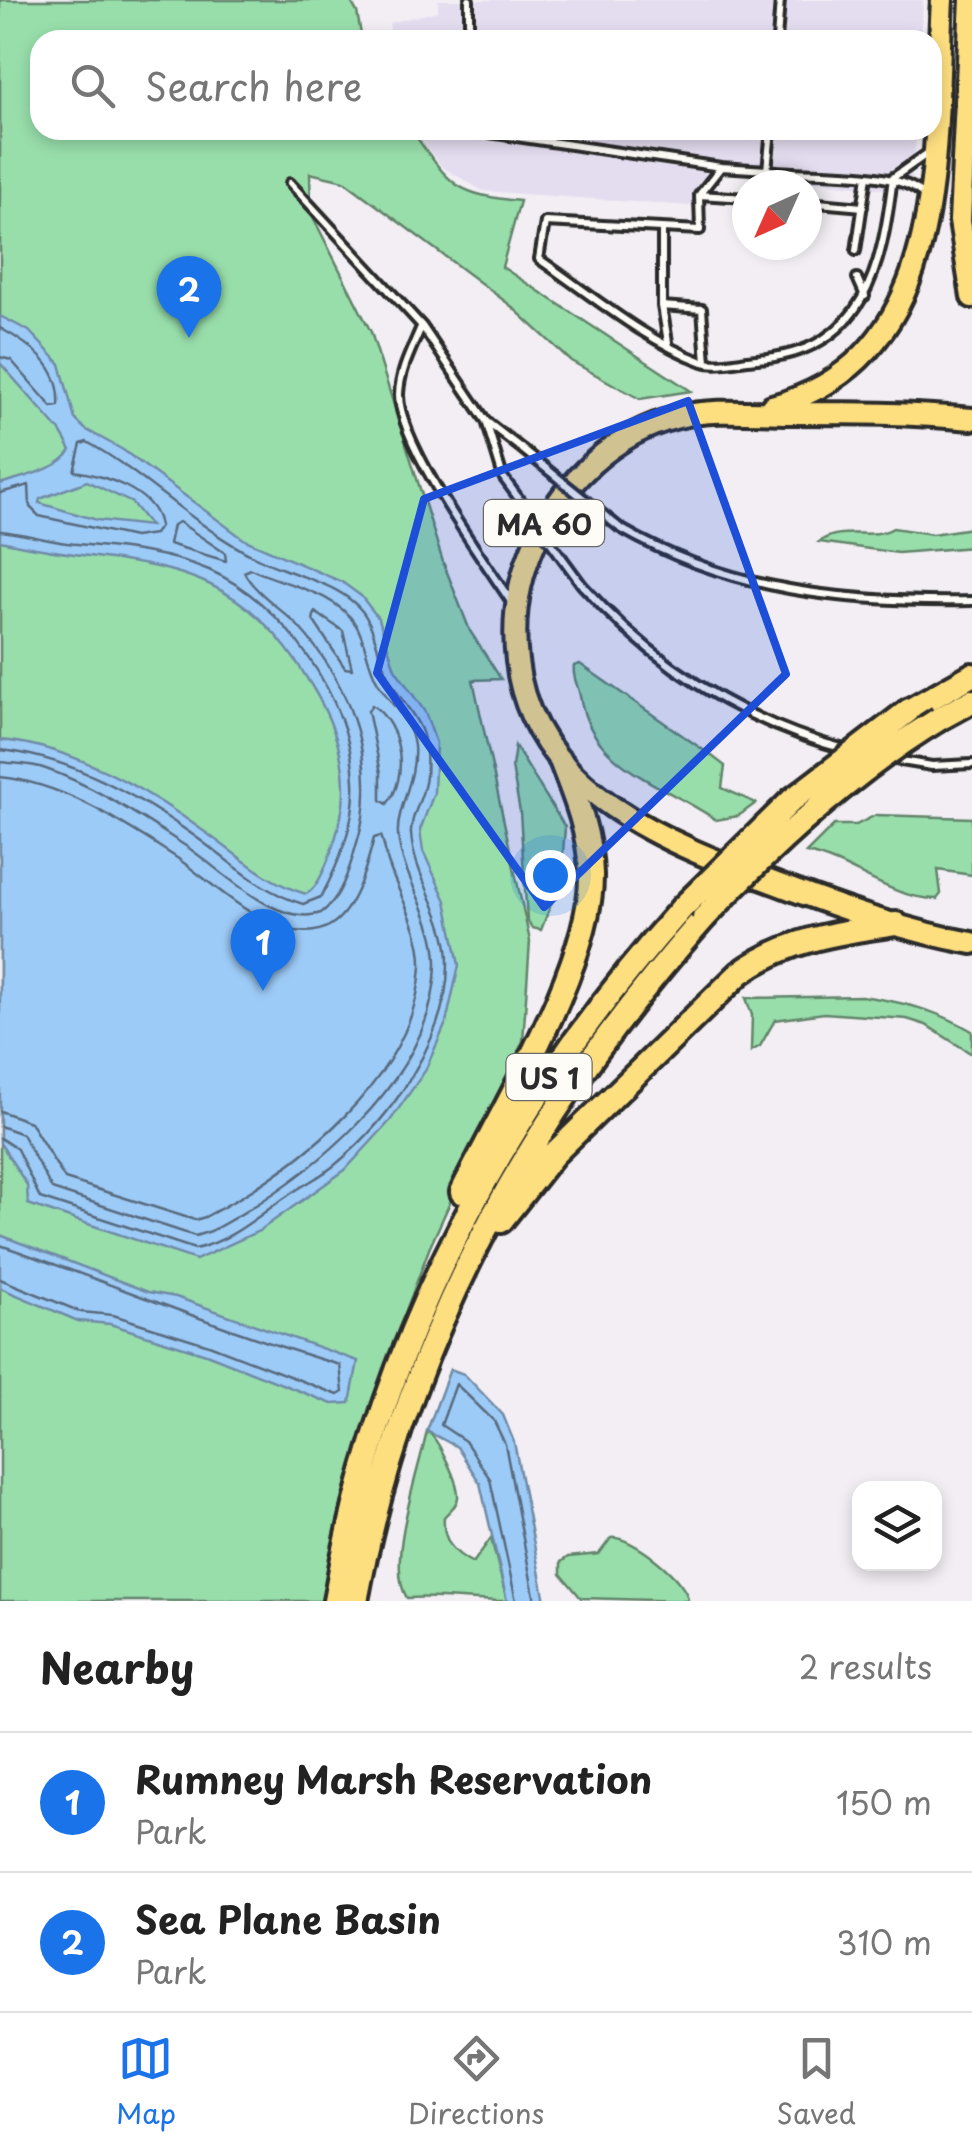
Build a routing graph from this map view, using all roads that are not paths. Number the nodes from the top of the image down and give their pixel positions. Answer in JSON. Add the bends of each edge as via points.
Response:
{"nodes":[{"id":1,"x":469,"y":0,"type":"edge"},
{"id":2,"x":780,"y":0,"type":"edge"},
{"id":3,"x":942,"y":0,"type":"edge"},
{"id":4,"x":970,"y":0,"type":"edge"},
{"id":5,"x":469,"y":30,"type":"edge"},
{"id":6,"x":778,"y":30,"type":"edge"},
{"id":7,"x":939,"y":30,"type":"edge"},
{"id":8,"x":537,"y":140,"type":"edge"},
{"id":9,"x":770,"y":140,"type":"edge"},
{"id":10,"x":934,"y":141,"type":"joint"},
{"id":11,"x":721,"y":167,"type":"junction"},
{"id":12,"x":767,"y":170,"type":"joint"},
{"id":13,"x":822,"y":176,"type":"edge"},
{"id":14,"x":867,"y":176,"type":"junction"},
{"id":15,"x":893,"y":177,"type":"junction"},
{"id":16,"x":290,"y":183,"type":"dead end"},
{"id":17,"x":699,"y":194,"type":"junction"},
{"id":18,"x":732,"y":197,"type":"edge"},
{"id":19,"x":822,"y":203,"type":"edge"},
{"id":20,"x":928,"y":204,"type":"junction"},
{"id":21,"x":862,"y":206,"type":"junction"},
{"id":22,"x":662,"y":229,"type":"junction"},
{"id":23,"x":856,"y":251,"type":"dead end"},
{"id":24,"x":857,"y":278,"type":"dead end"},
{"id":25,"x":972,"y":297,"type":"edge"},
{"id":26,"x":865,"y":298,"type":"junction"},
{"id":27,"x":662,"y":306,"type":"junction"},
{"id":28,"x":422,"y":326,"type":"junction"},
{"id":29,"x":668,"y":343,"type":"junction"},
{"id":30,"x":706,"y":363,"type":"junction"},
{"id":31,"x":730,"y":411,"type":"junction"},
{"id":32,"x":972,"y":419,"type":"edge"},
{"id":33,"x":486,"y":422,"type":"junction"},
{"id":34,"x":972,"y":601,"type":"edge"},
{"id":35,"x":516,"y":610,"type":"junction"},
{"id":36,"x":972,"y":675,"type":"edge"},
{"id":37,"x":972,"y":701,"type":"edge"},
{"id":38,"x":562,"y":763,"type":"junction"},
{"id":39,"x":972,"y":764,"type":"edge"},
{"id":40,"x":896,"y":924,"type":"junction"},
{"id":41,"x":972,"y":943,"type":"edge"},
{"id":42,"x":451,"y":1267,"type":"junction"},
{"id":43,"x":387,"y":1429,"type":"junction"},
{"id":44,"x":334,"y":1601,"type":"edge"},
{"id":45,"x":356,"y":1601,"type":"edge"}],
"edges":[{"from":1,"to":5,"type":"lane"},
{"from":2,"to":6,"type":"lane"},
{"from":3,"to":7,"type":"highway","number":"MA 60"},
{"from":4,"to":25,"type":"highway","via":[[960,221]]},
{"from":8,"to":11,"type":"lane"},
{"from":9,"to":12,"type":"lane"},
{"from":10,"to":15,"type":"lane","via":[[921,161]]},
{"from":10,"to":20,"type":"highway","number":"MA 60"},
{"from":11,"to":12,"type":"lane"},
{"from":11,"to":17,"type":"lane"},
{"from":13,"to":14,"type":"lane"},
{"from":14,"to":15,"type":"lane"},
{"from":14,"to":21,"type":"lane"},
{"from":15,"to":20,"type":"lane","via":[[914,186]]},
{"from":15,"to":26,"type":"lane","via":[[883,255]]},
{"from":16,"to":28,"type":"lane"},
{"from":17,"to":18,"type":"lane"},
{"from":17,"to":22,"type":"lane","via":[[700,230]]},
{"from":19,"to":21,"type":"lane"},
{"from":20,"to":31,"type":"highway","number":"MA 60","via":[[905,295],[867,353],[806,394]]},
{"from":21,"to":23,"type":"lane"},
{"from":22,"to":27,"type":"lane"},
{"from":22,"to":29,"type":"lane","via":[[546,222],[539,260]]},
{"from":24,"to":26,"type":"lane"},
{"from":26,"to":30,"type":"lane","via":[[812,348]]},
{"from":27,"to":29,"type":"lane"},
{"from":27,"to":30,"type":"lane","via":[[702,309]]},
{"from":28,"to":33,"type":"lane"},
{"from":28,"to":35,"type":"lane","via":[[401,374],[405,424]]},
{"from":29,"to":30,"type":"lane"},
{"from":31,"to":32,"type":"highway"},
{"from":31,"to":35,"type":"highway","number":"MA 60","via":[[655,425],[582,472],[543,525]]},
{"from":33,"to":34,"type":"lane","bridge":true,"via":[[620,528],[664,553],[749,584],[891,602]]},
{"from":33,"to":39,"type":"lane","bridge":true,"via":[[503,477],[582,585],[668,668],[749,714],[822,744],[932,766]]},
{"from":35,"to":38,"type":"highway","number":"MA 60","via":[[522,687],[538,731]]},
{"from":36,"to":42,"type":"highway","number":"US 1","bridge":true,"via":[[908,711],[803,790],[682,908],[543,1086]]},
{"from":37,"to":42,"type":"highway","number":"US 1","bridge":true,"via":[[890,750],[704,918],[577,1076]]},
{"from":38,"to":40,"type":"highway","number":"MA 60","via":[[606,803],[662,836]]},
{"from":38,"to":42,"type":"highway","via":[[590,859],[583,936],[450,1217]]},
{"from":40,"to":41,"type":"highway","number":"MA 60"},
{"from":40,"to":42,"type":"highway","via":[[812,937],[740,973],[554,1154]]},
{"from":42,"to":43,"type":"highway","number":"US 1"},
{"from":43,"to":44,"type":"highway","number":"US 1"},
{"from":43,"to":45,"type":"highway","number":"US 1"}]}
